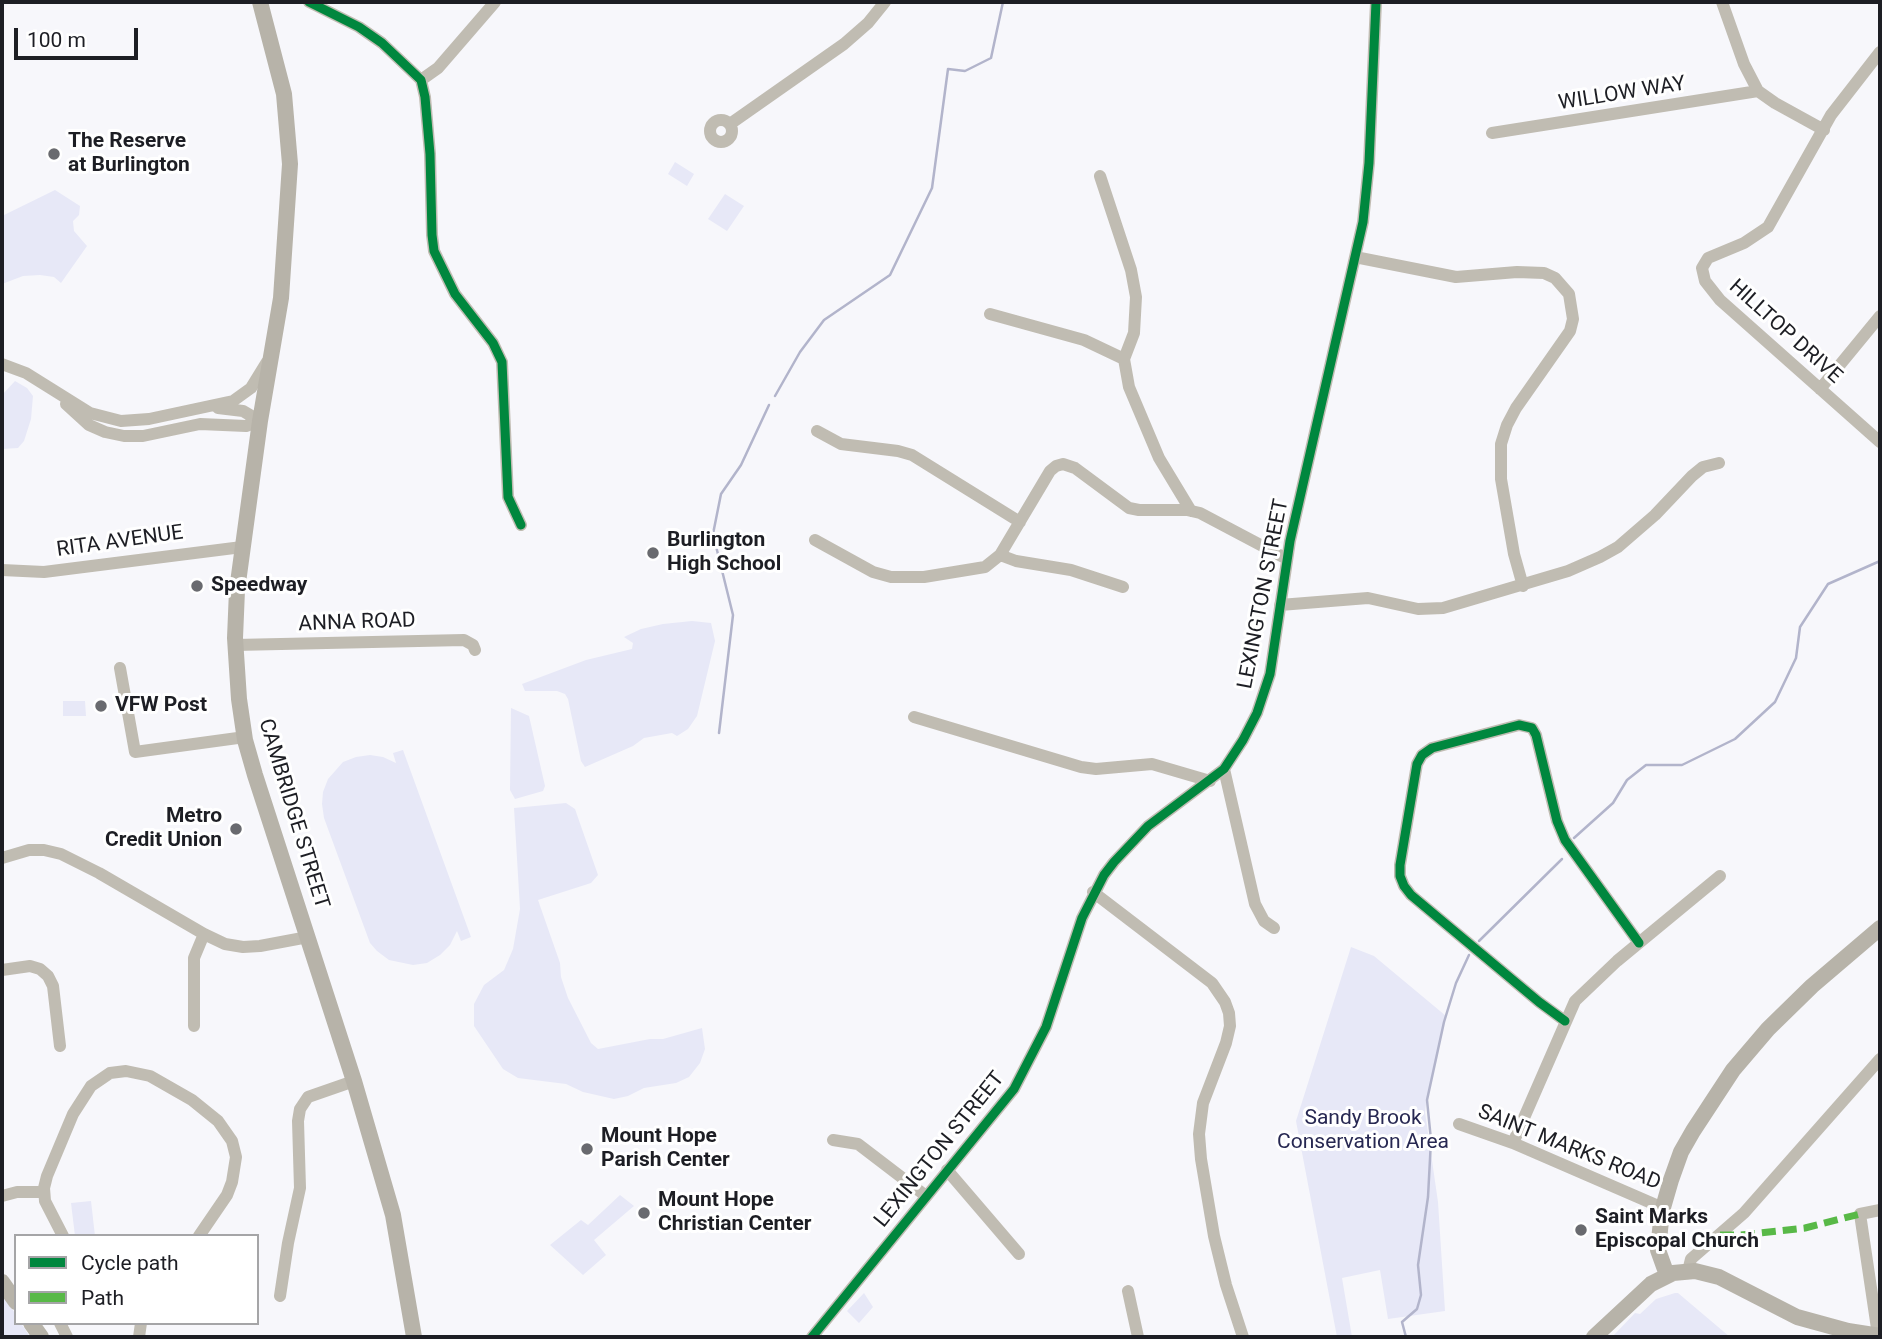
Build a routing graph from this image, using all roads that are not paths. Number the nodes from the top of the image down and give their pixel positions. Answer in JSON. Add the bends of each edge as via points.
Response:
{"nodes":[{"id":1,"x":260,"y":2,"type":"edge"},
{"id":2,"x":309,"y":2,"type":"edge"},
{"id":3,"x":495,"y":2,"type":"edge"},
{"id":4,"x":885,"y":2,"type":"edge"},
{"id":5,"x":1376,"y":2,"type":"edge"},
{"id":6,"x":1722,"y":2,"type":"edge"},
{"id":7,"x":1880,"y":52,"type":"edge"},
{"id":8,"x":421,"y":80,"type":"junction"},
{"id":9,"x":1758,"y":91,"type":"junction"},
{"id":10,"x":730,"y":124,"type":"dead end"},
{"id":11,"x":1824,"y":130,"type":"junction"},
{"id":12,"x":1492,"y":133,"type":"dead end"},
{"id":13,"x":1100,"y":176,"type":"dead end"},
{"id":14,"x":1355,"y":257,"type":"junction"},
{"id":15,"x":990,"y":314,"type":"dead end"},
{"id":16,"x":1880,"y":316,"type":"edge"},
{"id":17,"x":271,"y":356,"type":"junction"},
{"id":18,"x":1124,"y":359,"type":"junction"},
{"id":19,"x":2,"y":364,"type":"edge"},
{"id":20,"x":1820,"y":389,"type":"junction"},
{"id":21,"x":59,"y":396,"type":"junction"},
{"id":22,"x":195,"y":409,"type":"junction"},
{"id":23,"x":260,"y":421,"type":"junction"},
{"id":24,"x":817,"y":431,"type":"dead end"},
{"id":25,"x":1880,"y":442,"type":"edge"},
{"id":26,"x":1719,"y":463,"type":"dead end"},
{"id":27,"x":1191,"y":510,"type":"junction"},
{"id":28,"x":1020,"y":522,"type":"junction"},
{"id":29,"x":521,"y":525,"type":"dead end"},
{"id":30,"x":815,"y":540,"type":"dead end"},
{"id":31,"x":242,"y":547,"type":"junction"},
{"id":32,"x":1000,"y":555,"type":"junction"},
{"id":33,"x":1287,"y":559,"type":"junction"},
{"id":34,"x":2,"y":570,"type":"edge"},
{"id":35,"x":1523,"y":586,"type":"junction"},
{"id":36,"x":1123,"y":587,"type":"dead end"},
{"id":37,"x":1280,"y":605,"type":"junction"},
{"id":38,"x":235,"y":645,"type":"junction"},
{"id":39,"x":475,"y":650,"type":"dead end"},
{"id":40,"x":120,"y":668,"type":"dead end"},
{"id":41,"x":914,"y":717,"type":"dead end"},
{"id":42,"x":245,"y":737,"type":"junction"},
{"id":43,"x":1224,"y":769,"type":"junction"},
{"id":44,"x":1210,"y":781,"type":"junction"},
{"id":45,"x":2,"y":858,"type":"edge"},
{"id":46,"x":1720,"y":876,"type":"dead end"},
{"id":47,"x":1093,"y":892,"type":"junction"},
{"id":48,"x":1275,"y":928,"type":"dead end"},
{"id":49,"x":1880,"y":928,"type":"edge"},
{"id":50,"x":204,"y":934,"type":"junction"},
{"id":51,"x":308,"y":937,"type":"junction"},
{"id":52,"x":1639,"y":943,"type":"junction"},
{"id":53,"x":2,"y":970,"type":"edge"},
{"id":54,"x":1564,"y":1021,"type":"junction"},
{"id":55,"x":194,"y":1026,"type":"dead end"},
{"id":56,"x":60,"y":1046,"type":"dead end"},
{"id":57,"x":1880,"y":1059,"type":"edge"},
{"id":58,"x":354,"y":1081,"type":"junction"},
{"id":59,"x":1460,"y":1124,"type":"dead end"},
{"id":60,"x":833,"y":1140,"type":"dead end"},
{"id":61,"x":1513,"y":1143,"type":"junction"},
{"id":62,"x":947,"y":1170,"type":"junction"},
{"id":63,"x":44,"y":1192,"type":"junction"},
{"id":64,"x":2,"y":1196,"type":"edge"},
{"id":65,"x":926,"y":1196,"type":"junction"},
{"id":66,"x":1663,"y":1208,"type":"junction"},
{"id":67,"x":1880,"y":1210,"type":"edge"},
{"id":68,"x":62,"y":1234,"type":"edge"},
{"id":69,"x":200,"y":1234,"type":"edge"},
{"id":70,"x":1019,"y":1254,"type":"dead end"},
{"id":71,"x":1688,"y":1271,"type":"junction"},
{"id":72,"x":1667,"y":1275,"type":"junction"},
{"id":73,"x":2,"y":1282,"type":"edge"},
{"id":74,"x":1128,"y":1291,"type":"dead end"},
{"id":75,"x":280,"y":1296,"type":"dead end"},
{"id":76,"x":14,"y":1299,"type":"edge"},
{"id":77,"x":1879,"y":1335,"type":"edge"},
{"id":78,"x":414,"y":1337,"type":"edge"},
{"id":79,"x":812,"y":1337,"type":"edge"},
{"id":80,"x":1138,"y":1337,"type":"edge"},
{"id":81,"x":1243,"y":1337,"type":"edge"},
{"id":82,"x":1594,"y":1337,"type":"edge"}],
"edges":[{"from":1,"to":17,"type":"main road","name":"CAMBRIDGE STREET","via":[[283,87],[290,156],[283,278]]},
{"from":2,"to":8,"type":"street","via":[[382,43]]},
{"from":3,"to":8,"type":"street","via":[[438,68]]},
{"from":4,"to":10,"type":"street","via":[[844,44]]},
{"from":5,"to":14,"type":"street","name":"LEXINGTON STREET","via":[[1369,163]]},
{"from":6,"to":9,"type":"street"},
{"from":7,"to":11,"type":"street","name":"HILLTOP DRIVE","via":[[1839,103]]},
{"from":8,"to":29,"type":"street","via":[[436,258],[502,362],[508,497]]},
{"from":9,"to":11,"type":"street"},
{"from":9,"to":12,"type":"street","name":"WILLOW WAY"},
{"from":11,"to":20,"type":"street","name":"HILLTOP DRIVE","via":[[1768,227],[1708,258],[1702,268],[1705,281],[1720,300]]},
{"from":13,"to":18,"type":"street","via":[[1136,297],[1134,333]]},
{"from":14,"to":33,"type":"street","name":"LEXINGTON STREET"},
{"from":14,"to":35,"type":"street","via":[[1456,277],[1544,273],[1569,294],[1570,331],[1516,408],[1502,444],[1501,478]]},
{"from":15,"to":18,"type":"street","via":[[1084,341]]},
{"from":16,"to":20,"type":"street"},
{"from":17,"to":22,"type":"street","via":[[240,398]]},
{"from":17,"to":23,"type":"main road","name":"CAMBRIDGE STREET"},
{"from":18,"to":27,"type":"street","via":[[1129,387],[1158,458]]},
{"from":19,"to":21,"type":"street","via":[[26,373]]},
{"from":20,"to":25,"type":"street","name":"HILLTOP DRIVE"},
{"from":21,"to":22,"type":"street","via":[[96,416],[121,421]]},
{"from":21,"to":23,"type":"street","via":[[85,422],[124,436],[200,424],[246,426]]},
{"from":22,"to":23,"type":"street","via":[[243,411]]},
{"from":23,"to":31,"type":"main road","name":"CAMBRIDGE STREET"},
{"from":24,"to":28,"type":"street","via":[[841,444],[912,455]]},
{"from":26,"to":35,"type":"street","via":[[1692,476],[1618,547],[1584,565]]},
{"from":27,"to":28,"type":"street","via":[[1129,508],[1063,464],[1049,471]]},
{"from":27,"to":33,"type":"street"},
{"from":28,"to":32,"type":"street"},
{"from":30,"to":32,"type":"street","via":[[873,572],[898,578],[979,568]]},
{"from":31,"to":34,"type":"street","name":"RITA AVENUE","via":[[44,572]]},
{"from":31,"to":38,"type":"main road","name":"CAMBRIDGE STREET"},
{"from":32,"to":36,"type":"street"},
{"from":33,"to":37,"type":"street","name":"LEXINGTON STREET"},
{"from":35,"to":37,"type":"street","via":[[1443,608],[1368,598]]},
{"from":37,"to":43,"type":"street","name":"LEXINGTON STREET","via":[[1264,696]]},
{"from":38,"to":39,"type":"street","name":"ANNA ROAD","via":[[464,640]]},
{"from":38,"to":42,"type":"main road","name":"CAMBRIDGE STREET"},
{"from":40,"to":42,"type":"street","via":[[135,752]]},
{"from":41,"to":44,"type":"street","via":[[1081,767],[1152,764]]},
{"from":42,"to":51,"type":"main road","name":"CAMBRIDGE STREET"},
{"from":43,"to":44,"type":"street","name":"LEXINGTON STREET"},
{"from":43,"to":48,"type":"street","via":[[1255,904],[1264,921]]},
{"from":44,"to":47,"type":"street","name":"LEXINGTON STREET","via":[[1139,835]]},
{"from":45,"to":50,"type":"street","via":[[29,850],[61,854]]},
{"from":46,"to":52,"type":"street"},
{"from":47,"to":62,"type":"street","name":"LEXINGTON STREET","via":[[1032,1058],[1014,1089]]},
{"from":47,"to":81,"type":"street","via":[[1207,978],[1229,1013],[1228,1035],[1203,1103],[1199,1133],[1214,1236]]},
{"from":49,"to":66,"type":"main road","via":[[1783,1013],[1733,1070],[1681,1152]]},
{"from":50,"to":51,"type":"street","via":[[243,947]]},
{"from":50,"to":55,"type":"street","via":[[194,958]]},
{"from":51,"to":58,"type":"main road","name":"CAMBRIDGE STREET"},
{"from":52,"to":54,"type":"street","via":[[1575,1001]]},
{"from":52,"to":54,"type":"street","via":[[1562,835],[1532,728],[1520,725],[1432,748],[1422,755],[1400,865],[1404,886]]},
{"from":53,"to":56,"type":"street","via":[[30,966],[48,976]]},
{"from":54,"to":61,"type":"street"},
{"from":57,"to":71,"type":"street","via":[[1744,1213],[1691,1259]]},
{"from":58,"to":75,"type":"street","via":[[307,1097],[300,1109],[300,1188]]},
{"from":58,"to":78,"type":"main road","name":"CAMBRIDGE STREET","via":[[393,1215]]},
{"from":59,"to":61,"type":"street","name":"SAINT MARKS ROAD"},
{"from":60,"to":65,"type":"street","via":[[858,1144]]},
{"from":61,"to":66,"type":"street","name":"SAINT MARKS ROAD"},
{"from":62,"to":65,"type":"street","name":"LEXINGTON STREET"},
{"from":62,"to":70,"type":"street"},
{"from":63,"to":64,"type":"street"},
{"from":63,"to":68,"type":"street"},
{"from":63,"to":69,"type":"street","via":[[68,1124],[91,1086],[115,1072],[143,1073],[198,1105],[223,1127],[233,1145],[236,1164],[230,1189]]},
{"from":65,"to":79,"type":"street","name":"LEXINGTON STREET"},
{"from":66,"to":72,"type":"main road","via":[[1658,1250]]},
{"from":67,"to":77,"type":"street","via":[[1860,1214]]},
{"from":71,"to":72,"type":"main road"},
{"from":71,"to":77,"type":"main road","via":[[1712,1274],[1817,1324]]},
{"from":72,"to":82,"type":"main road","via":[[1643,1290]]},
{"from":73,"to":76,"type":"main road"},
{"from":74,"to":80,"type":"street"}]}
